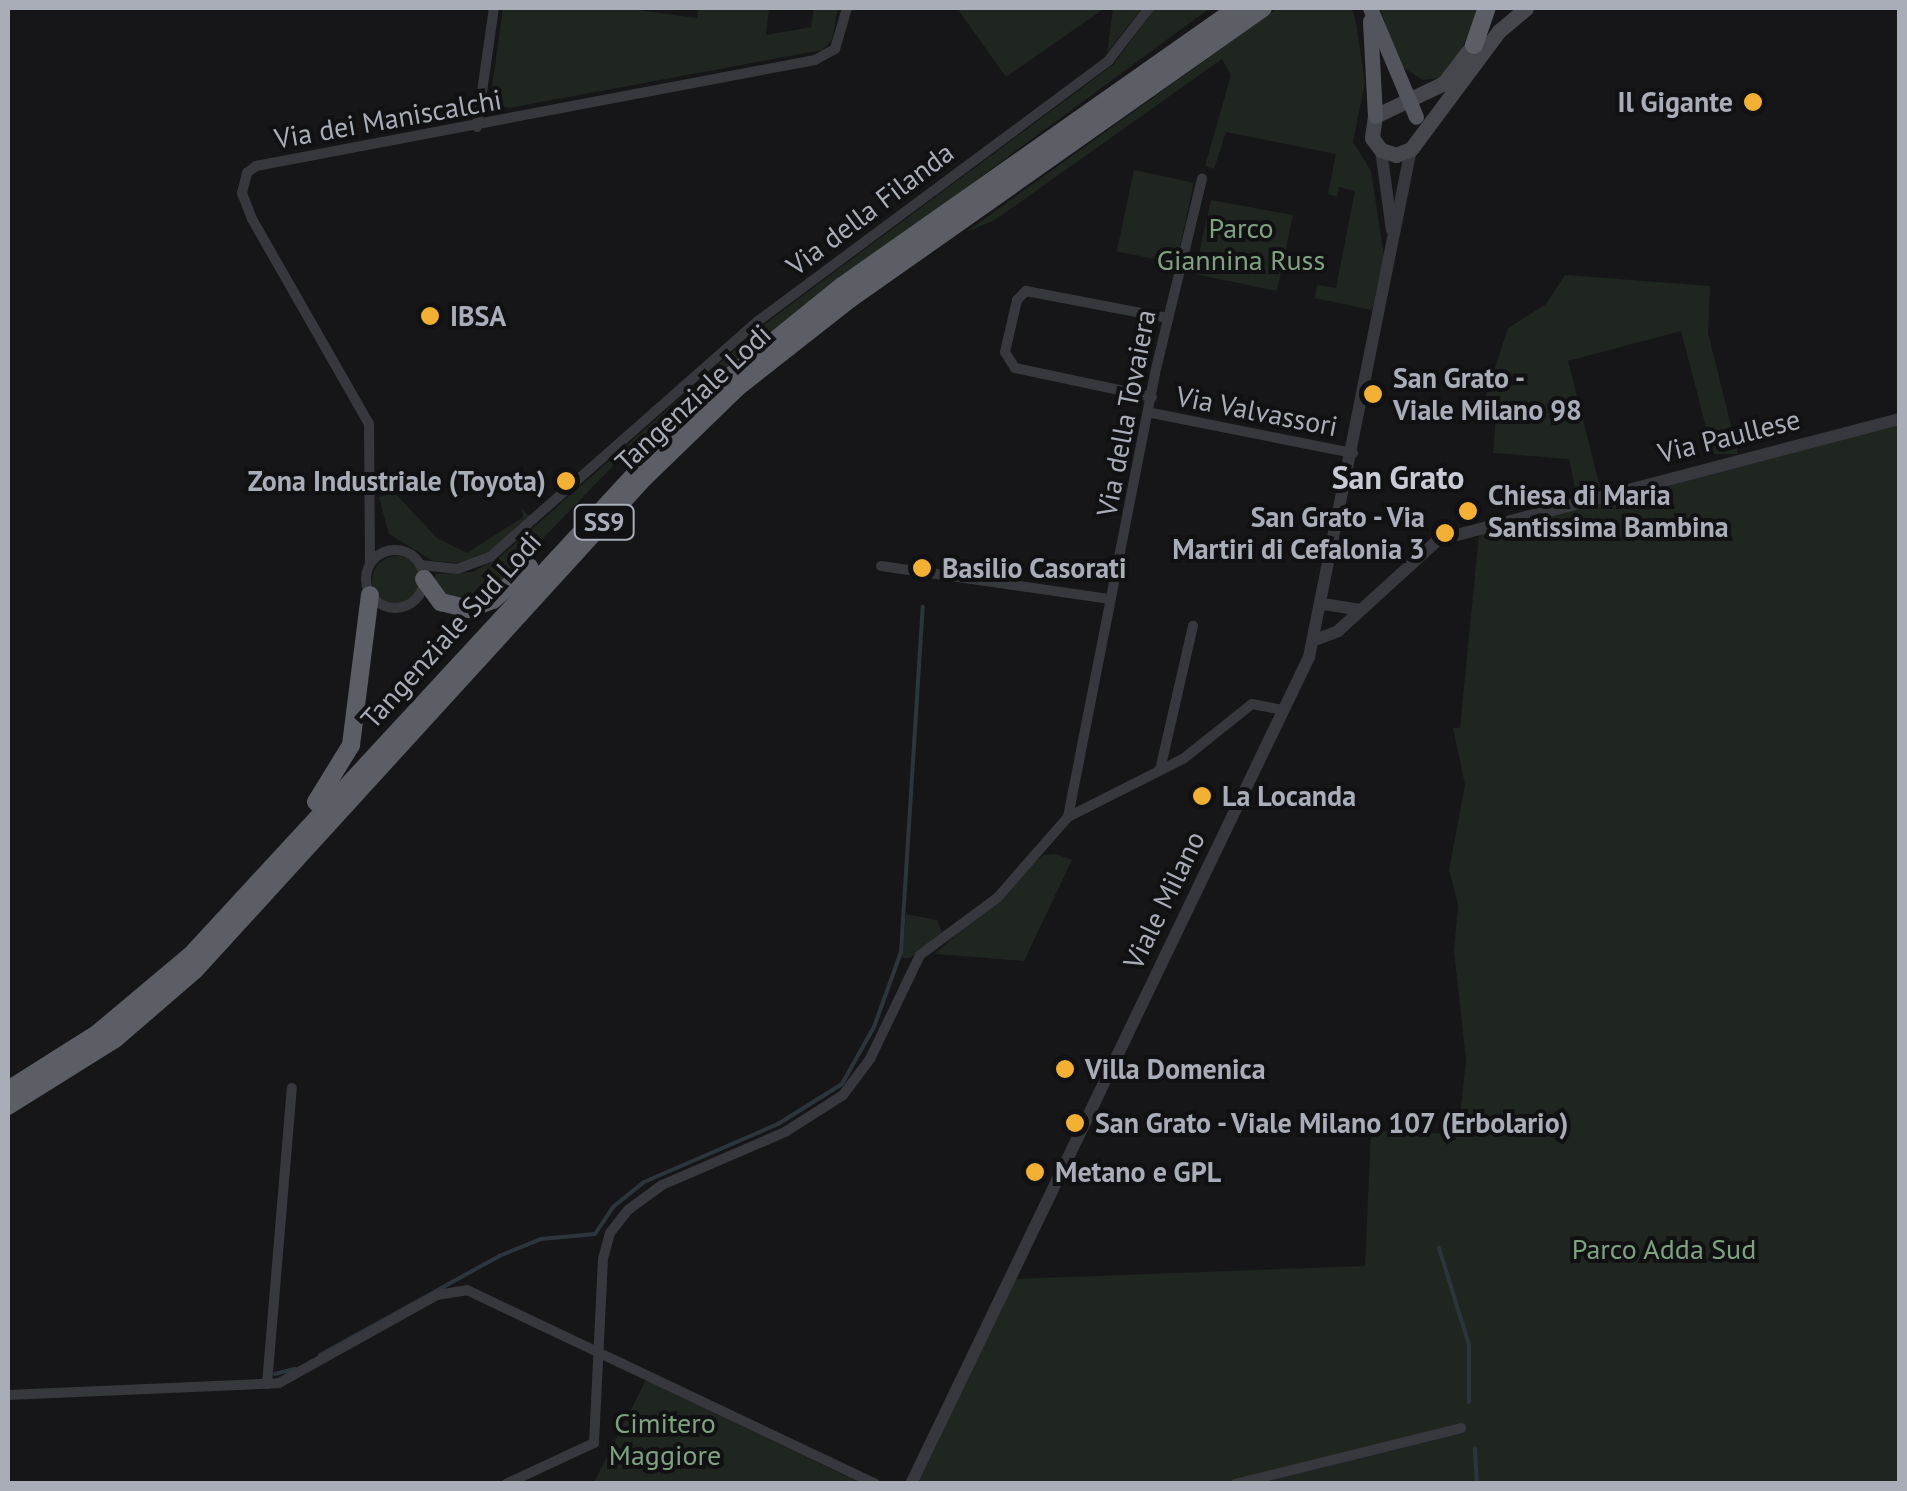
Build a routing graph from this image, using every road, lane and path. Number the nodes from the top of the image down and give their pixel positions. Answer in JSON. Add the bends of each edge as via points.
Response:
{"nodes":[{"id":1,"x":494,"y":8,"type":"edge"},
{"id":2,"x":847,"y":8,"type":"edge"},
{"id":3,"x":1149,"y":8,"type":"edge"},
{"id":4,"x":1217,"y":8,"type":"edge"},
{"id":5,"x":1238,"y":8,"type":"edge"},
{"id":6,"x":1263,"y":8,"type":"edge"},
{"id":7,"x":1368,"y":8,"type":"edge"},
{"id":8,"x":1487,"y":8,"type":"edge"},
{"id":9,"x":1496,"y":8,"type":"edge"},
{"id":10,"x":1526,"y":8,"type":"edge"},
{"id":11,"x":1474,"y":45,"type":"junction"},
{"id":12,"x":1407,"y":99,"type":"junction"},
{"id":13,"x":1375,"y":116,"type":"junction"},
{"id":14,"x":1418,"y":125,"type":"junction"},
{"id":15,"x":477,"y":127,"type":"junction"},
{"id":16,"x":1411,"y":148,"type":"junction"},
{"id":17,"x":1036,"y":149,"type":"junction"},
{"id":18,"x":1381,"y":150,"type":"junction"},
{"id":19,"x":1202,"y":178,"type":"dead end"},
{"id":20,"x":1393,"y":252,"type":"junction"},
{"id":21,"x":1168,"y":318,"type":"junction"},
{"id":22,"x":1152,"y":396,"type":"junction"},
{"id":23,"x":1152,"y":412,"type":"junction"},
{"id":24,"x":1900,"y":419,"type":"edge"},
{"id":25,"x":659,"y":443,"type":"junction"},
{"id":26,"x":1353,"y":453,"type":"junction"},
{"id":27,"x":374,"y":529,"type":"junction"},
{"id":28,"x":400,"y":550,"type":"junction"},
{"id":29,"x":370,"y":563,"type":"junction"},
{"id":30,"x":880,"y":566,"type":"dead end"},
{"id":31,"x":422,"y":572,"type":"junction"},
{"id":32,"x":370,"y":595,"type":"junction"},
{"id":33,"x":1111,"y":599,"type":"junction"},
{"id":34,"x":1323,"y":604,"type":"junction"},
{"id":35,"x":1361,"y":610,"type":"junction"},
{"id":36,"x":1193,"y":626,"type":"dead end"},
{"id":37,"x":1315,"y":640,"type":"junction"},
{"id":38,"x":1283,"y":710,"type":"junction"},
{"id":39,"x":1160,"y":770,"type":"junction"},
{"id":40,"x":1068,"y":816,"type":"junction"},
{"id":41,"x":228,"y":916,"type":"junction"},
{"id":42,"x":292,"y":1088,"type":"dead end"},
{"id":43,"x":8,"y":1090,"type":"edge"},
{"id":44,"x":8,"y":1106,"type":"edge"},
{"id":45,"x":600,"y":1355,"type":"junction"},
{"id":46,"x":268,"y":1384,"type":"junction"},
{"id":47,"x":8,"y":1395,"type":"edge"},
{"id":48,"x":1461,"y":1428,"type":"dead end"},
{"id":49,"x":506,"y":1484,"type":"edge"},
{"id":50,"x":875,"y":1484,"type":"edge"},
{"id":51,"x":911,"y":1484,"type":"edge"},
{"id":52,"x":1235,"y":1484,"type":"edge"}],
"edges":[{"from":1,"to":15,"type":"street"},
{"from":2,"to":15,"type":"street","name":"Via dei Maniscalchi","via":[[835,49],[815,60]]},
{"from":3,"to":31,"type":"street","name":"Via della Filanda","via":[[1109,60],[758,321],[490,558]]},
{"from":4,"to":17,"type":"highway","via":[[1072,110]]},
{"from":5,"to":17,"type":"highway","name":"Tangenziale Sud Lodi","number":"SS9"},
{"from":6,"to":44,"type":"highway","name":"Tangenziale Lodi","number":"SS9","via":[[850,299],[738,387],[644,478],[194,970],[114,1039]]},
{"from":7,"to":12,"type":"main road"},
{"from":7,"to":13,"type":"main road"},
{"from":8,"to":11,"type":"highway"},
{"from":9,"to":11,"type":"main road"},
{"from":10,"to":14,"type":"main road"},
{"from":11,"to":12,"type":"main road","via":[[1450,78]]},
{"from":12,"to":13,"type":"main road"},
{"from":12,"to":14,"type":"main road"},
{"from":13,"to":18,"type":"main road","via":[[1372,138]]},
{"from":14,"to":16,"type":"main road"},
{"from":15,"to":27,"type":"street","name":"Via dei Maniscalchi","via":[[256,166],[242,184],[252,219],[364,410]]},
{"from":16,"to":18,"type":"main road"},
{"from":16,"to":20,"type":"street","name":"Viale Milano"},
{"from":17,"to":25,"type":"highway","name":"Tangenziale Sud Lodi","number":"SS9","via":[[802,316]]},
{"from":18,"to":20,"type":"street"},
{"from":19,"to":21,"type":"street","name":"Via della Tovaiera"},
{"from":20,"to":26,"type":"street","name":"Viale Milano"},
{"from":21,"to":22,"type":"street","name":"Via della Tovaiera"},
{"from":21,"to":22,"type":"street","via":[[1026,291],[1017,300],[1004,352],[1015,368]]},
{"from":22,"to":23,"type":"street","name":"Via della Tovaiera"},
{"from":23,"to":26,"type":"street","name":"Via Valvassori"},
{"from":23,"to":33,"type":"street","name":"Via della Tovaiera"},
{"from":24,"to":35,"type":"street","name":"Via Paullese","via":[[1438,540]]},
{"from":25,"to":31,"type":"highway","via":[[614,475],[493,600],[450,606],[435,598]]},
{"from":25,"to":41,"type":"highway","name":"Tangenziale Sud Lodi","number":"SS9"},
{"from":26,"to":34,"type":"street","name":"Viale Milano"},
{"from":27,"to":28,"type":"street"},
{"from":27,"to":29,"type":"street"},
{"from":28,"to":29,"type":"street"},
{"from":28,"to":31,"type":"street"},
{"from":29,"to":32,"type":"street"},
{"from":30,"to":33,"type":"street"},
{"from":31,"to":32,"type":"street","via":[[420,594],[404,608],[388,608]]},
{"from":32,"to":41,"type":"highway","via":[[354,733],[342,766],[256,870]]},
{"from":33,"to":40,"type":"street","name":"Via della Tovaiera"},
{"from":34,"to":35,"type":"street"},
{"from":34,"to":37,"type":"street","name":"Viale Milano"},
{"from":35,"to":37,"type":"street","name":"Via Paullese","via":[[1332,636]]},
{"from":36,"to":39,"type":"street"},
{"from":37,"to":38,"type":"street","name":"Viale Milano"},
{"from":38,"to":39,"type":"street","via":[[1252,704]]},
{"from":38,"to":51,"type":"street","name":"Viale Milano"},
{"from":39,"to":40,"type":"street"},
{"from":40,"to":45,"type":"street","via":[[998,897],[920,955],[854,1084],[802,1124],[650,1192],[618,1220],[603,1259]]},
{"from":41,"to":43,"type":"highway","name":"Tangenziale Sud Lodi","number":"SS9","via":[[128,1011]]},
{"from":42,"to":46,"type":"street"},
{"from":45,"to":46,"type":"street","via":[[467,1290],[455,1291],[307,1372]]},
{"from":45,"to":49,"type":"street","via":[[594,1443]]},
{"from":45,"to":50,"type":"street"},
{"from":46,"to":47,"type":"street"},
{"from":48,"to":52,"type":"street"}]}
